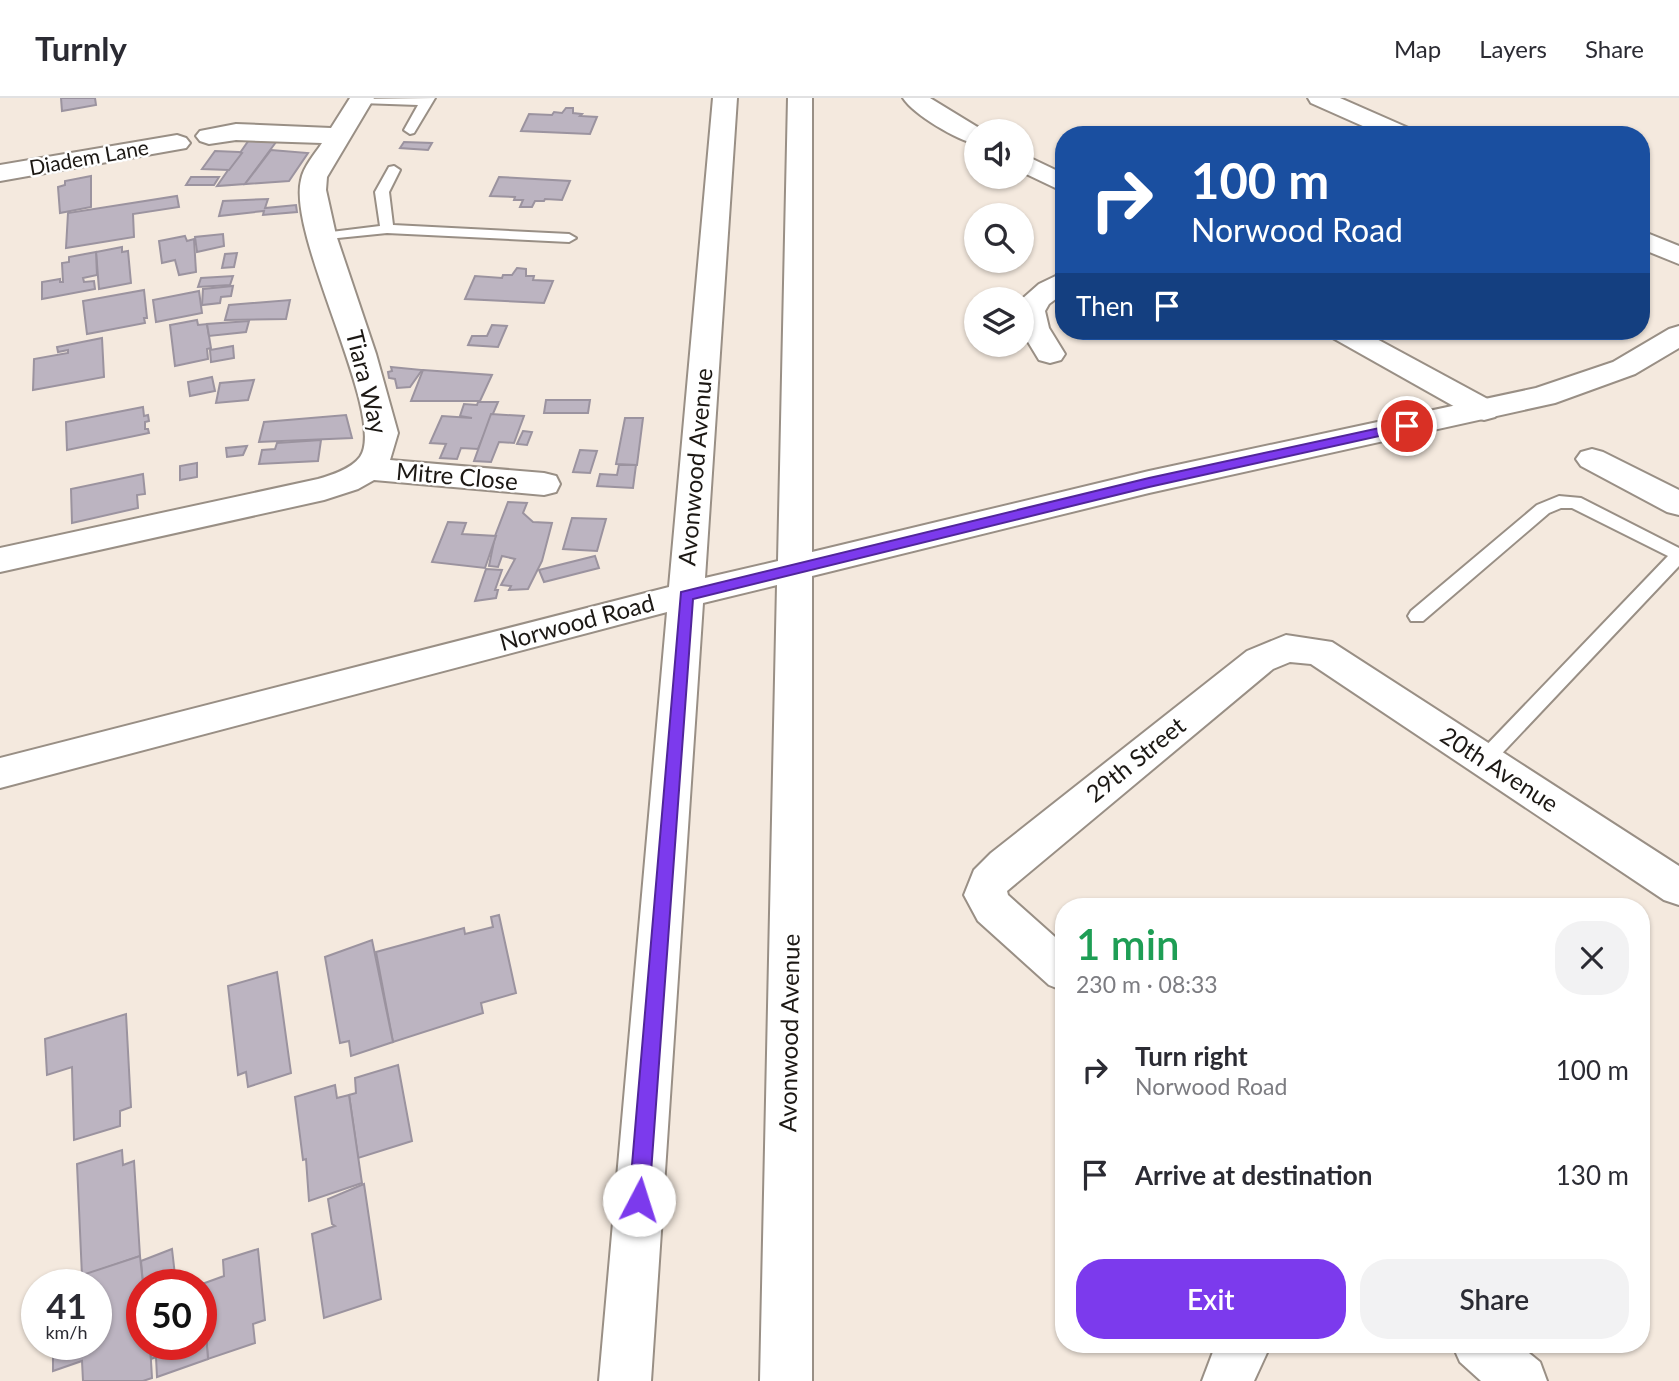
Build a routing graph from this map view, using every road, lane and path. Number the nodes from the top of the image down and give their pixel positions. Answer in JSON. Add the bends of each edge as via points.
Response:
{"nodes":[{"id":1,"x":726,"y":98,"type":"edge"},
{"id":2,"x":800,"y":98,"type":"edge"},
{"id":3,"x":915,"y":98,"type":"edge"},
{"id":4,"x":1321,"y":98,"type":"edge"},
{"id":5,"x":362,"y":99,"type":"edge"},
{"id":6,"x":427,"y":100,"type":"edge"},
{"id":7,"x":1384,"y":126,"type":"edge"},
{"id":8,"x":410,"y":130,"type":"dead end"},
{"id":9,"x":964,"y":130,"type":"edge"},
{"id":10,"x":209,"y":136,"type":"dead end"},
{"id":11,"x":339,"y":136,"type":"junction"},
{"id":12,"x":177,"y":143,"type":"dead end"},
{"id":13,"x":1034,"y":168,"type":"edge"},
{"id":14,"x":394,"y":170,"type":"dead end"},
{"id":15,"x":0,"y":173,"type":"edge"},
{"id":16,"x":1055,"y":179,"type":"edge"},
{"id":17,"x":387,"y":229,"type":"junction"},
{"id":18,"x":323,"y":237,"type":"junction"},
{"id":19,"x":569,"y":238,"type":"dead end"},
{"id":20,"x":1650,"y":243,"type":"edge"},
{"id":21,"x":1679,"y":256,"type":"edge"},
{"id":22,"x":1055,"y":286,"type":"edge"},
{"id":23,"x":1679,"y":335,"type":"edge"},
{"id":24,"x":1357,"y":340,"type":"edge"},
{"id":25,"x":1050,"y":354,"type":"dead end"},
{"id":26,"x":1484,"y":410,"type":"junction"},
{"id":27,"x":1592,"y":459,"type":"dead end"},
{"id":28,"x":370,"y":469,"type":"junction"},
{"id":29,"x":544,"y":485,"type":"dead end"},
{"id":30,"x":1679,"y":505,"type":"edge"},
{"id":31,"x":1679,"y":555,"type":"edge"},
{"id":32,"x":0,"y":560,"type":"edge"},
{"id":33,"x":794,"y":570,"type":"junction"},
{"id":34,"x":686,"y":595,"type":"junction"},
{"id":35,"x":1417,"y":616,"type":"dead end"},
{"id":36,"x":1318,"y":651,"type":"joint"},
{"id":37,"x":1484,"y":760,"type":"junction"},
{"id":38,"x":0,"y":774,"type":"edge"},
{"id":39,"x":1679,"y":888,"type":"edge"},
{"id":40,"x":1055,"y":964,"type":"edge"},
{"id":41,"x":1240,"y":1353,"type":"edge"},
{"id":42,"x":1488,"y":1353,"type":"edge"},
{"id":43,"x":625,"y":1381,"type":"edge"},
{"id":44,"x":786,"y":1381,"type":"edge"},
{"id":45,"x":1228,"y":1381,"type":"edge"},
{"id":46,"x":1521,"y":1381,"type":"edge"}],
"edges":[{"from":1,"to":34,"type":"street","name":"Avonwood Avenue"},
{"from":2,"to":33,"type":"street","name":"Avonwood Avenue"},
{"from":3,"to":9,"type":"street"},
{"from":4,"to":7,"type":"street"},
{"from":5,"to":6,"type":"lane"},
{"from":5,"to":11,"type":"street","name":"Tiara Way"},
{"from":6,"to":8,"type":"lane"},
{"from":10,"to":11,"type":"street","via":[[236,132]]},
{"from":11,"to":18,"type":"street","name":"Tiara Way","via":[[312,182]]},
{"from":12,"to":15,"type":"street","name":"Diadem Lane"},
{"from":13,"to":16,"type":"street"},
{"from":14,"to":17,"type":"lane","via":[[382,192]]},
{"from":17,"to":18,"type":"lane"},
{"from":17,"to":19,"type":"lane"},
{"from":18,"to":28,"type":"street","name":"Tiara Way","via":[[382,433],[382,446]]},
{"from":20,"to":21,"type":"street"},
{"from":22,"to":25,"type":"street","via":[[1039,296],[1029,314]]},
{"from":23,"to":26,"type":"street","name":"Norwood Road","via":[[1624,368],[1586,383]]},
{"from":24,"to":26,"type":"street"},
{"from":26,"to":33,"type":"street","name":"Norwood Road","via":[[1149,482]]},
{"from":27,"to":30,"type":"street"},
{"from":28,"to":29,"type":"street","name":"Mitre Close"},
{"from":28,"to":32,"type":"street","name":"Tiara Way","via":[[324,489]]},
{"from":31,"to":35,"type":"lane","via":[[1574,502],[1559,502],[1543,509]]},
{"from":31,"to":37,"type":"lane"},
{"from":33,"to":34,"type":"street","name":"Norwood Road"},
{"from":33,"to":44,"type":"street","name":"Avonwood Avenue"},
{"from":34,"to":38,"type":"street","name":"Norwood Road"},
{"from":34,"to":43,"type":"street","name":"Avonwood Avenue"},
{"from":36,"to":37,"type":"street","name":"20th Avenue"},
{"from":36,"to":40,"type":"street","name":"29th Street","via":[[1286,648],[1260,660],[994,875],[985,889],[993,908]]},
{"from":37,"to":39,"type":"street","name":"20th Avenue"},
{"from":41,"to":45,"type":"street"},
{"from":42,"to":46,"type":"street"}]}
